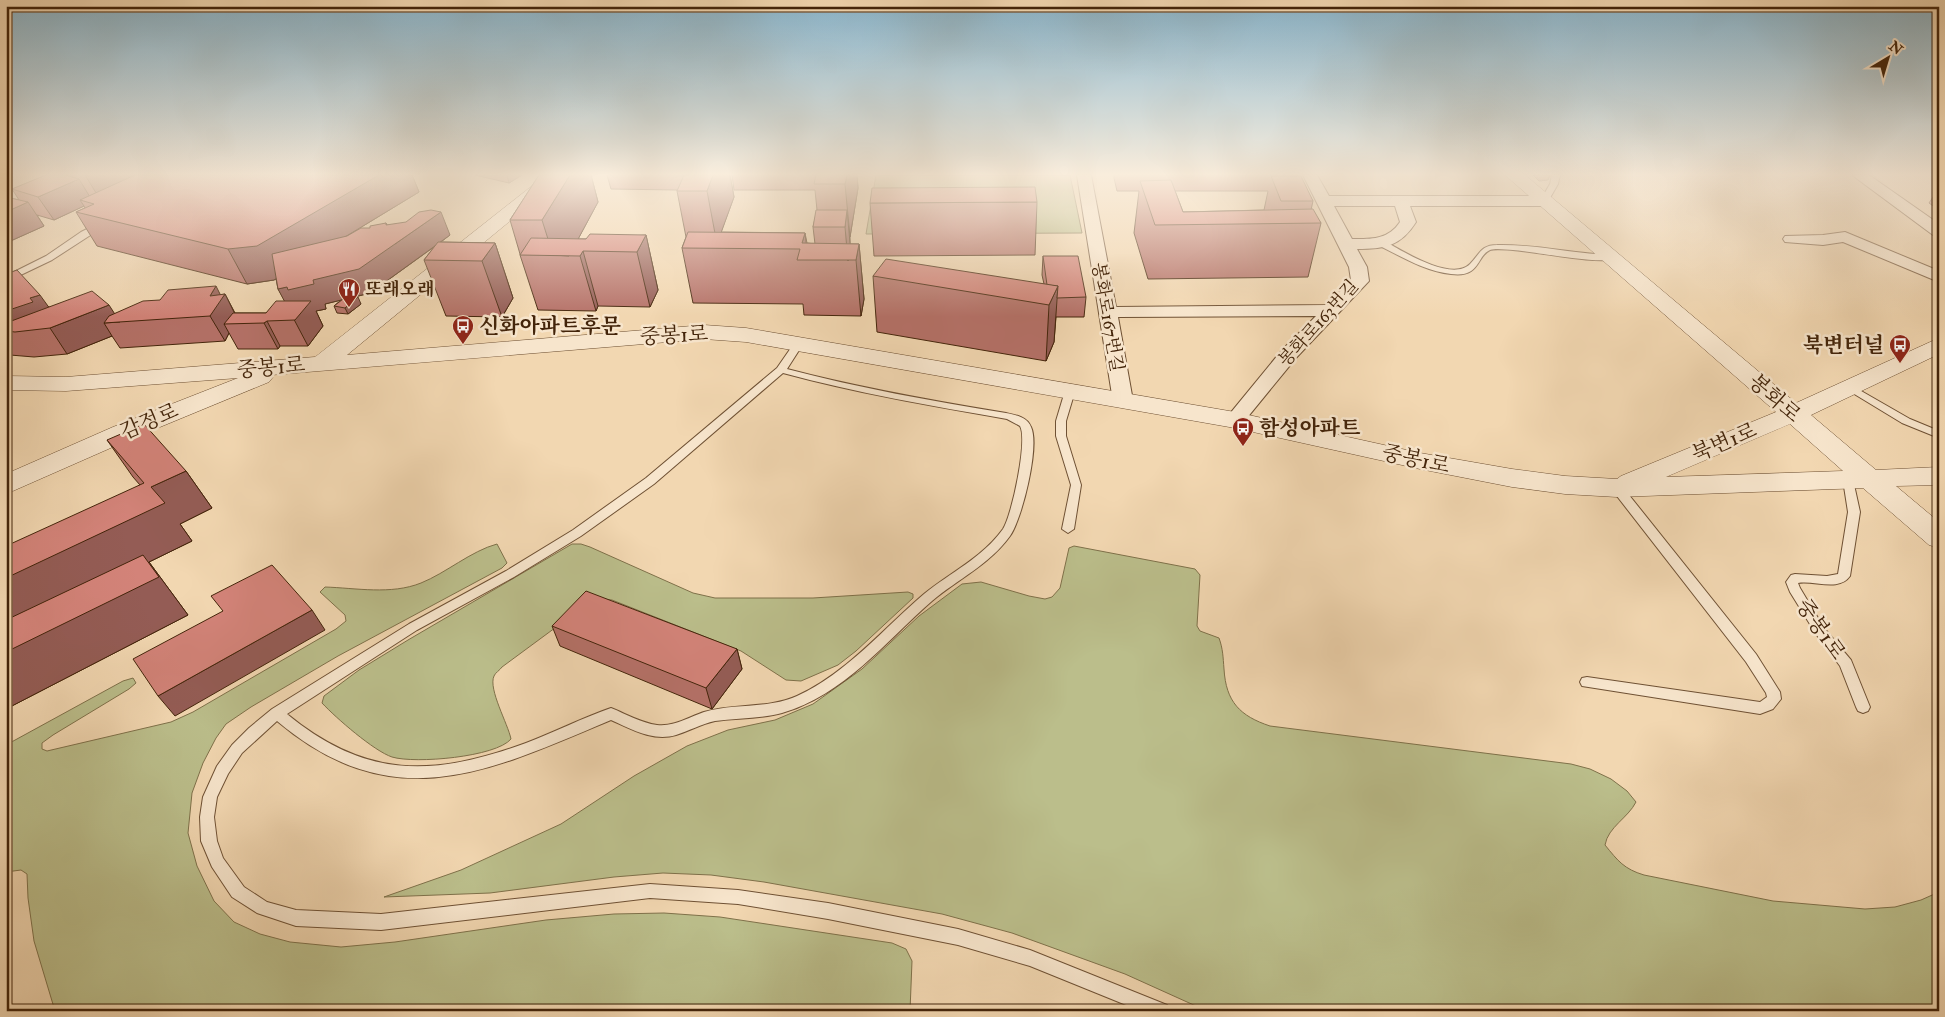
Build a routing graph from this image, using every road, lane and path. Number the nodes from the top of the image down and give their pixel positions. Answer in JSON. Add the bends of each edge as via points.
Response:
{"nodes":[{"id":1,"x":107,"y":222,"type":"edge"},
{"id":2,"x":498,"y":222,"type":"edge"},
{"id":3,"x":1092,"y":222,"type":"edge"},
{"id":4,"x":1334,"y":222,"type":"edge"},
{"id":5,"x":1408,"y":222,"type":"edge"},
{"id":6,"x":1569,"y":222,"type":"edge"},
{"id":7,"x":1926,"y":222,"type":"edge"},
{"id":8,"x":1939,"y":232,"type":"edge"},
{"id":9,"x":1791,"y":239,"type":"dead end"},
{"id":10,"x":1346,"y":244,"type":"junction"},
{"id":11,"x":1383,"y":244,"type":"junction"},
{"id":12,"x":1611,"y":258,"type":"junction"},
{"id":13,"x":1939,"y":277,"type":"edge"},
{"id":14,"x":6,"y":279,"type":"edge"},
{"id":15,"x":1333,"y":310,"type":"junction"},
{"id":16,"x":1107,"y":312,"type":"junction"},
{"id":17,"x":798,"y":344,"type":"junction"},
{"id":18,"x":1939,"y":345,"type":"edge"},
{"id":19,"x":322,"y":363,"type":"junction"},
{"id":20,"x":295,"y":364,"type":"junction"},
{"id":21,"x":781,"y":370,"type":"junction"},
{"id":22,"x":6,"y":383,"type":"edge"},
{"id":23,"x":1849,"y":387,"type":"junction"},
{"id":24,"x":1070,"y":391,"type":"junction"},
{"id":25,"x":1123,"y":401,"type":"junction"},
{"id":26,"x":1793,"y":414,"type":"junction"},
{"id":27,"x":1236,"y":420,"type":"junction"},
{"id":28,"x":1939,"y":435,"type":"edge"},
{"id":29,"x":1710,"y":448,"type":"junction"},
{"id":30,"x":1939,"y":476,"type":"edge"},
{"id":31,"x":1858,"y":480,"type":"junction"},
{"id":32,"x":1742,"y":484,"type":"junction"},
{"id":33,"x":6,"y":485,"type":"edge"},
{"id":34,"x":1617,"y":488,"type":"junction"},
{"id":35,"x":1068,"y":529,"type":"dead end"},
{"id":36,"x":1939,"y":538,"type":"edge"},
{"id":37,"x":1587,"y":682,"type":"dead end"},
{"id":38,"x":1863,"y":707,"type":"dead end"},
{"id":39,"x":277,"y":713,"type":"junction"},
{"id":40,"x":1161,"y":1011,"type":"edge"}],
"edges":[{"from":1,"to":14,"type":"lane","via":[[49,258]]},
{"from":2,"to":19,"type":"street"},
{"from":3,"to":16,"type":"street","name":"봉화로167번길"},
{"from":4,"to":10,"type":"street","name":"봉화로163번길"},
{"from":5,"to":11,"type":"street","via":[[1399,235]]},
{"from":6,"to":12,"type":"street","name":"봉화로"},
{"from":7,"to":8,"type":"street"},
{"from":9,"to":13,"type":"street","via":[[1845,237]]},
{"from":10,"to":11,"type":"street"},
{"from":10,"to":15,"type":"street","name":"봉화로163번길","via":[[1360,280]]},
{"from":11,"to":12,"type":"lane","via":[[1421,263],[1458,273],[1472,267],[1484,249],[1490,247]]},
{"from":12,"to":26,"type":"street","name":"봉화로"},
{"from":15,"to":16,"type":"street"},
{"from":15,"to":27,"type":"street","name":"봉화로163번길","via":[[1289,354]]},
{"from":16,"to":25,"type":"street","name":"봉화로167번길"},
{"from":17,"to":19,"type":"street","name":"중봉1로","via":[[746,335],[695,332]]},
{"from":17,"to":21,"type":"lane"},
{"from":17,"to":24,"type":"street","name":"중봉1로"},
{"from":18,"to":23,"type":"street","name":"북변1로"},
{"from":19,"to":20,"type":"street","name":"중봉1로"},
{"from":20,"to":22,"type":"street","name":"중봉1로","via":[[66,384]]},
{"from":20,"to":33,"type":"street","name":"감정로","via":[[170,412]]},
{"from":21,"to":39,"type":"lane","via":[[650,481],[612,509],[510,574],[413,627]]},
{"from":21,"to":39,"type":"lane","via":[[917,401],[1006,416],[1020,420],[1027,429],[1028,441],[1016,509],[1002,539],[975,565],[940,588],[823,688],[783,707],[708,717],[671,731],[657,731],[611,714],[510,754],[428,772],[405,773],[360,764],[330,751]]},
{"from":23,"to":26,"type":"street","name":"북변1로"},
{"from":23,"to":28,"type":"lane"},
{"from":24,"to":25,"type":"street","name":"중봉1로"},
{"from":24,"to":35,"type":"lane","via":[[1061,421],[1061,436],[1076,485]]},
{"from":25,"to":27,"type":"street","name":"중봉1로"},
{"from":26,"to":29,"type":"street","name":"북변1로"},
{"from":26,"to":31,"type":"street","name":"봉화로"},
{"from":27,"to":34,"type":"street","name":"중봉1로","via":[[1503,476]]},
{"from":29,"to":32,"type":"street","via":[[1718,468]]},
{"from":29,"to":34,"type":"street","name":"북변1로"},
{"from":30,"to":31,"type":"street","name":"중봉1로"},
{"from":31,"to":32,"type":"street","name":"중봉1로"},
{"from":31,"to":36,"type":"street","name":"봉화로"},
{"from":31,"to":38,"type":"lane","name":"중봉1로","via":[[1844,576],[1835,580],[1802,577],[1792,582],[1820,631],[1846,664]]},
{"from":32,"to":34,"type":"street","name":"중봉1로"},
{"from":34,"to":37,"type":"lane","via":[[1751,658],[1773,692],[1774,699],[1760,708]]},
{"from":39,"to":40,"type":"lane","via":[[248,738],[222,770],[210,797],[207,817],[209,841],[222,870],[238,892],[263,908],[296,918],[381,922],[650,891],[738,898],[958,937],[1030,958]]}]}
